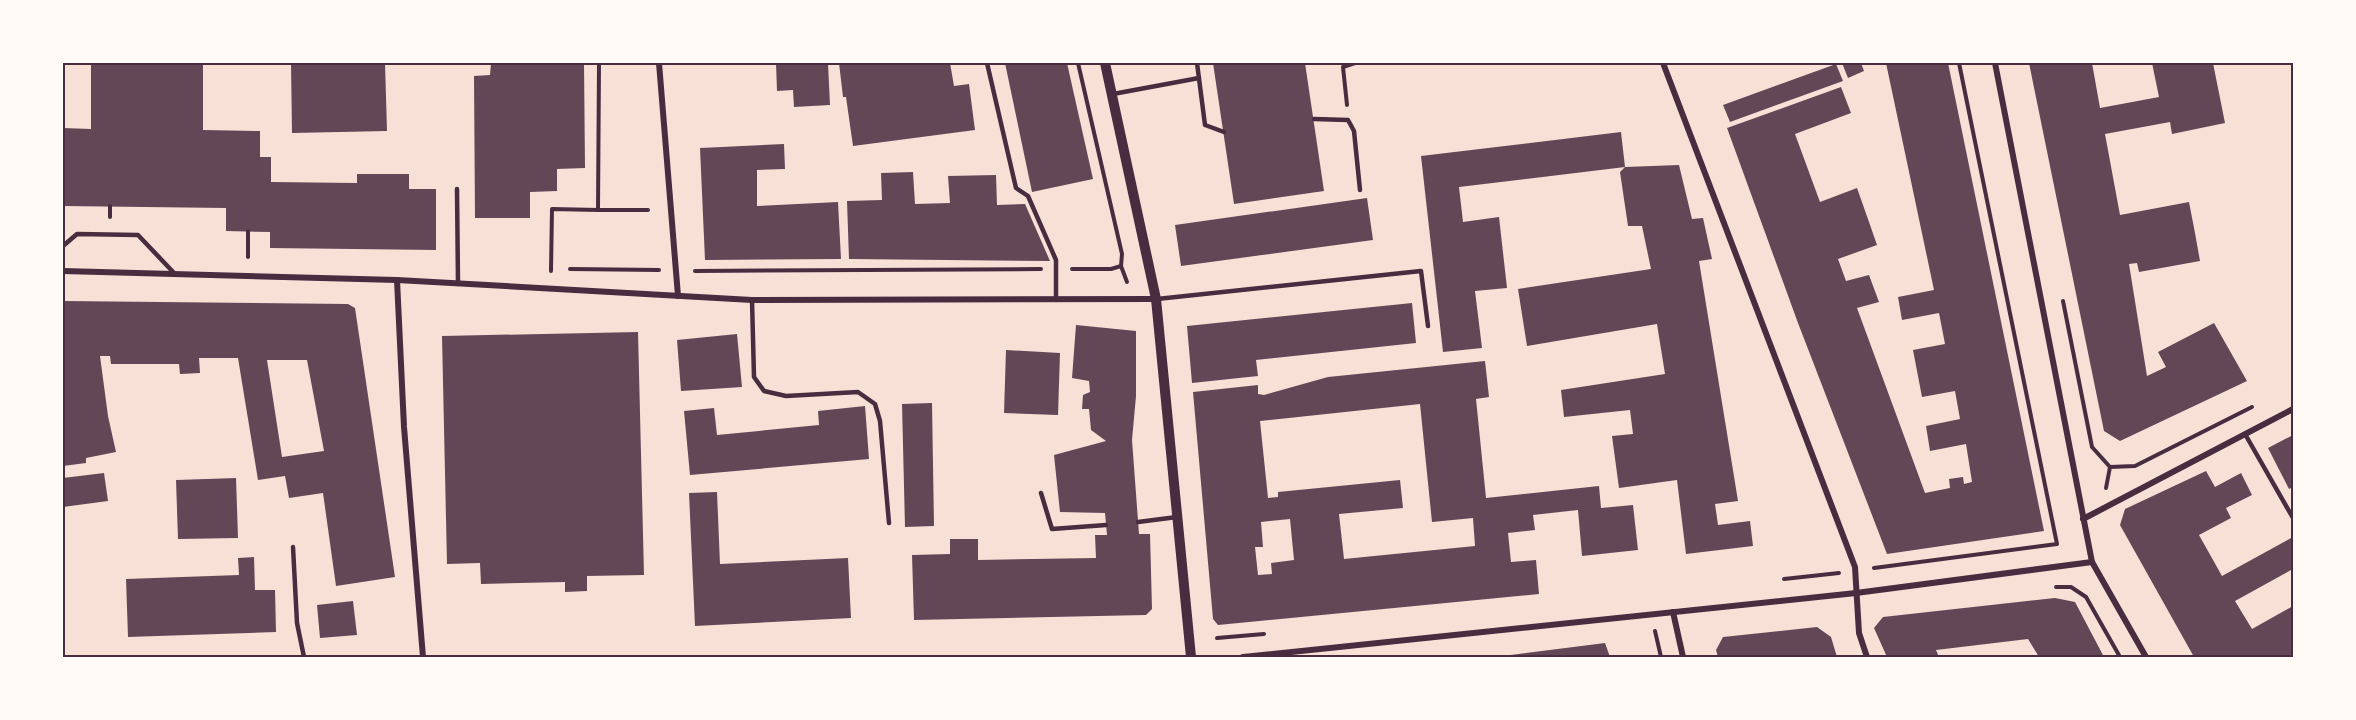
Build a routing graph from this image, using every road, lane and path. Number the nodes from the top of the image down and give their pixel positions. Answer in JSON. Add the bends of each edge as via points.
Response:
{"nodes":[{"id":1,"x":599,"y":63,"type":"edge"},
{"id":2,"x":659,"y":63,"type":"edge"},
{"id":3,"x":987,"y":63,"type":"edge"},
{"id":4,"x":1078,"y":63,"type":"edge"},
{"id":5,"x":1105,"y":63,"type":"edge"},
{"id":6,"x":1197,"y":63,"type":"edge"},
{"id":7,"x":1355,"y":63,"type":"edge"},
{"id":8,"x":1663,"y":63,"type":"edge"},
{"id":9,"x":1959,"y":63,"type":"edge"},
{"id":10,"x":1995,"y":63,"type":"edge"},
{"id":11,"x":1199,"y":78,"type":"junction"},
{"id":12,"x":1113,"y":94,"type":"junction"},
{"id":13,"x":1314,"y":119,"type":"dead end"},
{"id":14,"x":1348,"y":120,"type":"junction"},
{"id":15,"x":1224,"y":132,"type":"dead end"},
{"id":16,"x":457,"y":189,"type":"dead end"},
{"id":17,"x":1360,"y":190,"type":"dead end"},
{"id":18,"x":597,"y":210,"type":"junction"},
{"id":19,"x":648,"y":210,"type":"dead end"},
{"id":20,"x":248,"y":231,"type":"dead end"},
{"id":21,"x":63,"y":246,"type":"edge"},
{"id":22,"x":248,"y":258,"type":"dead end"},
{"id":23,"x":1056,"y":269,"type":"junction"},
{"id":24,"x":63,"y":271,"type":"edge"},
{"id":25,"x":695,"y":271,"type":"dead end"},
{"id":26,"x":175,"y":274,"type":"junction"},
{"id":27,"x":397,"y":280,"type":"junction"},
{"id":28,"x":458,"y":284,"type":"junction"},
{"id":29,"x":550,"y":289,"type":"junction"},
{"id":30,"x":678,"y":296,"type":"junction"},
{"id":31,"x":2062,"y":296,"type":"dead end"},
{"id":32,"x":1156,"y":299,"type":"junction"},
{"id":33,"x":752,"y":300,"type":"junction"},
{"id":34,"x":1056,"y":300,"type":"junction"},
{"id":35,"x":1428,"y":326,"type":"dead end"},
{"id":36,"x":2261,"y":402,"type":"dead end"},
{"id":37,"x":2293,"y":409,"type":"edge"},
{"id":38,"x":2245,"y":434,"type":"junction"},
{"id":39,"x":1041,"y":493,"type":"dead end"},
{"id":40,"x":1177,"y":518,"type":"junction"},
{"id":41,"x":2293,"y":518,"type":"edge"},
{"id":42,"x":2083,"y":519,"type":"junction"},
{"id":43,"x":1138,"y":522,"type":"dead end"},
{"id":44,"x":889,"y":523,"type":"dead end"},
{"id":45,"x":1106,"y":525,"type":"dead end"},
{"id":46,"x":293,"y":547,"type":"dead end"},
{"id":47,"x":2092,"y":562,"type":"junction"},
{"id":48,"x":1855,"y":570,"type":"junction"},
{"id":49,"x":1779,"y":580,"type":"dead end"},
{"id":50,"x":1857,"y":593,"type":"junction"},
{"id":51,"x":2086,"y":597,"type":"dead end"},
{"id":52,"x":1673,"y":612,"type":"junction"},
{"id":53,"x":1655,"y":631,"type":"dead end"},
{"id":54,"x":1275,"y":633,"type":"dead end"},
{"id":55,"x":1217,"y":639,"type":"dead end"},
{"id":56,"x":304,"y":657,"type":"edge"},
{"id":57,"x":423,"y":657,"type":"edge"},
{"id":58,"x":1191,"y":657,"type":"edge"},
{"id":59,"x":1243,"y":657,"type":"edge"},
{"id":60,"x":1661,"y":657,"type":"edge"},
{"id":61,"x":1683,"y":657,"type":"edge"},
{"id":62,"x":1867,"y":657,"type":"edge"},
{"id":63,"x":2120,"y":657,"type":"edge"},
{"id":64,"x":2146,"y":657,"type":"edge"}],
"edges":[{"from":1,"to":18,"type":"path"},
{"from":2,"to":30,"type":"street"},
{"from":3,"to":23,"type":"lane","via":[[1016,188],[1028,196],[1056,260]]},
{"from":4,"to":23,"type":"path","via":[[1122,254],[1121,266]]},
{"from":5,"to":12,"type":"street"},
{"from":6,"to":11,"type":"lane"},
{"from":7,"to":14,"type":"path","via":[[1343,67]]},
{"from":8,"to":48,"type":"street"},
{"from":9,"to":48,"type":"path","via":[[2057,544]]},
{"from":10,"to":42,"type":"street"},
{"from":11,"to":12,"type":"lane"},
{"from":11,"to":15,"type":"lane","via":[[1205,125]]},
{"from":12,"to":32,"type":"street"},
{"from":13,"to":14,"type":"lane"},
{"from":14,"to":17,"type":"lane","via":[[1354,132]]},
{"from":16,"to":28,"type":"lane"},
{"from":18,"to":19,"type":"path"},
{"from":18,"to":29,"type":"path","via":[[552,209]]},
{"from":20,"to":22,"type":"path"},
{"from":21,"to":26,"type":"lane","via":[[77,234],[138,235]]},
{"from":23,"to":25,"type":"path"},
{"from":23,"to":34,"type":"lane"},
{"from":24,"to":26,"type":"street"},
{"from":26,"to":27,"type":"street"},
{"from":27,"to":28,"type":"street"},
{"from":27,"to":57,"type":"street","via":[[404,427]]},
{"from":28,"to":29,"type":"street"},
{"from":29,"to":30,"type":"street"},
{"from":30,"to":33,"type":"street"},
{"from":31,"to":36,"type":"path","via":[[2092,447],[2110,467],[2134,466]]},
{"from":32,"to":34,"type":"street"},
{"from":32,"to":35,"type":"lane","via":[[1421,271]]},
{"from":32,"to":40,"type":"street"},
{"from":33,"to":34,"type":"street"},
{"from":33,"to":44,"type":"lane","via":[[754,377],[764,391],[786,396],[858,392],[875,404]]},
{"from":37,"to":38,"type":"street"},
{"from":38,"to":41,"type":"lane"},
{"from":38,"to":42,"type":"street"},
{"from":39,"to":45,"type":"lane","via":[[1052,529]]},
{"from":40,"to":43,"type":"lane"},
{"from":40,"to":58,"type":"street"},
{"from":42,"to":47,"type":"street"},
{"from":46,"to":56,"type":"lane","via":[[297,623]]},
{"from":47,"to":50,"type":"street"},
{"from":47,"to":64,"type":"street"},
{"from":48,"to":49,"type":"path"},
{"from":48,"to":50,"type":"street"},
{"from":50,"to":52,"type":"street"},
{"from":50,"to":62,"type":"street","via":[[1859,633]]},
{"from":51,"to":63,"type":"path"},
{"from":52,"to":59,"type":"street"},
{"from":52,"to":61,"type":"street"},
{"from":53,"to":60,"type":"path"},
{"from":54,"to":55,"type":"path"}]}
